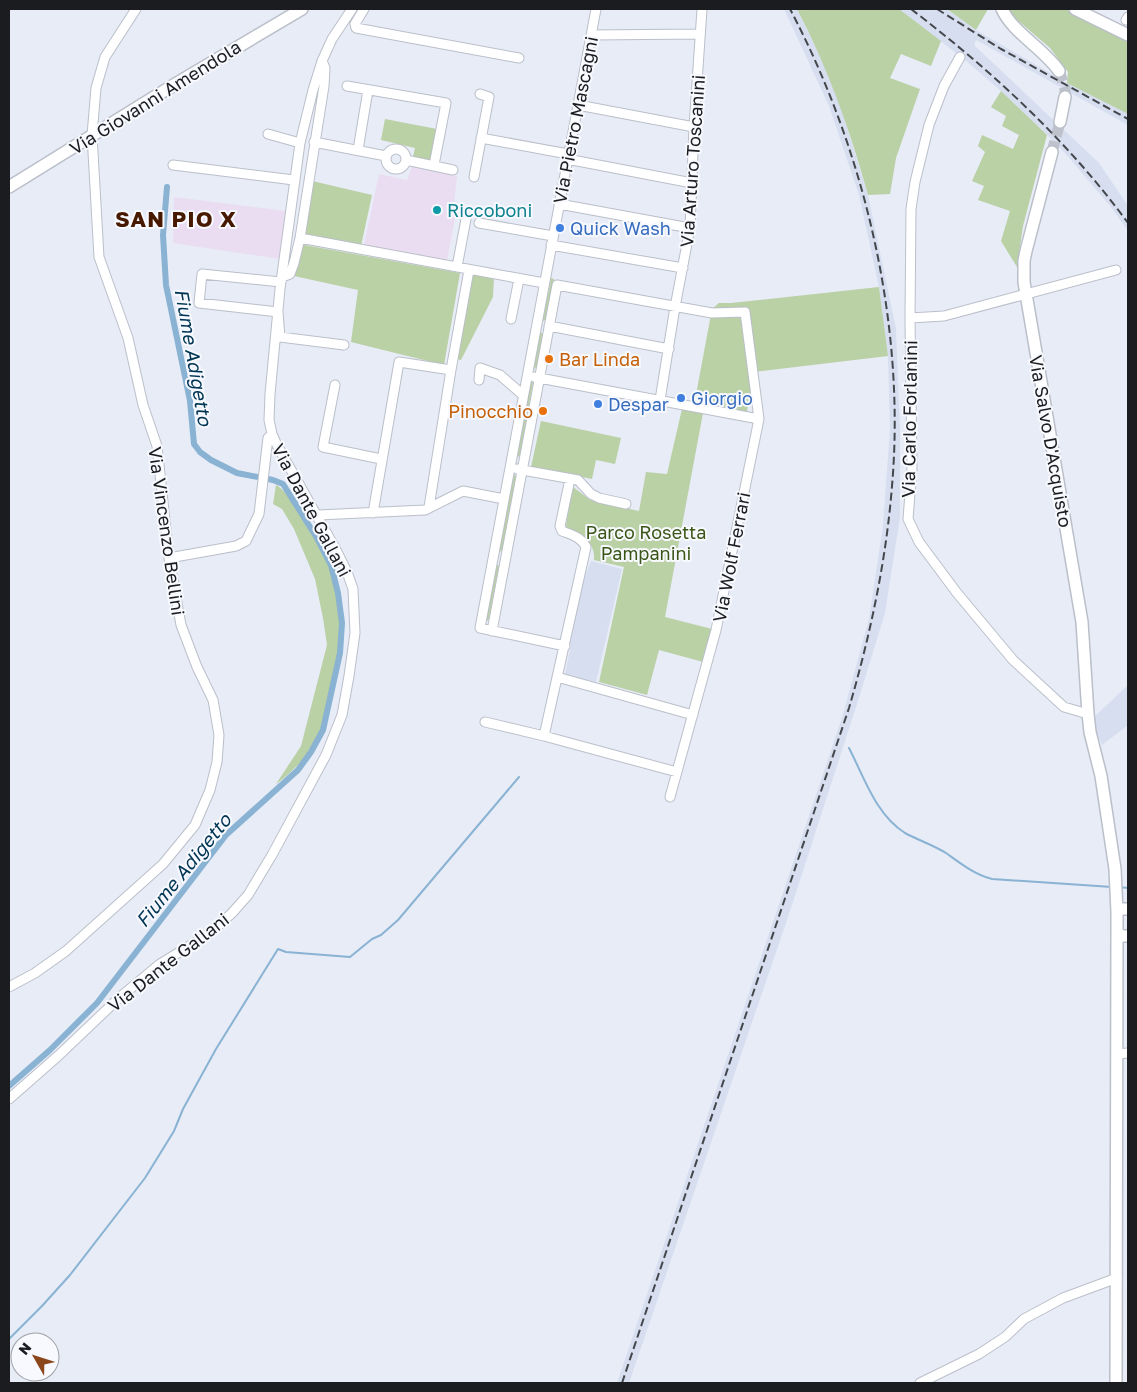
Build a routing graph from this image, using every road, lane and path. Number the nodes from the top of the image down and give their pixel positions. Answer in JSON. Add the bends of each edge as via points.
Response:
{"nodes":[{"id":1,"x":136,"y":9,"type":"edge"},
{"id":2,"x":302,"y":9,"type":"edge"},
{"id":3,"x":352,"y":9,"type":"edge"},
{"id":4,"x":364,"y":9,"type":"edge"},
{"id":5,"x":596,"y":9,"type":"edge"},
{"id":6,"x":702,"y":9,"type":"edge"},
{"id":7,"x":1075,"y":9,"type":"edge"},
{"id":8,"x":1004,"y":10,"type":"edge"},
{"id":9,"x":700,"y":34,"type":"junction"},
{"id":10,"x":591,"y":35,"type":"junction"},
{"id":11,"x":1128,"y":35,"type":"edge"},
{"id":12,"x":960,"y":57,"type":"dead end"},
{"id":13,"x":519,"y":58,"type":"dead end"},
{"id":14,"x":322,"y":61,"type":"junction"},
{"id":15,"x":1059,"y":71,"type":"tunnel mouth"},
{"id":16,"x":347,"y":86,"type":"dead end"},
{"id":17,"x":368,"y":90,"type":"junction"},
{"id":18,"x":480,"y":94,"type":"dead end"},
{"id":19,"x":1065,"y":97,"type":"tunnel mouth"},
{"id":20,"x":578,"y":105,"type":"junction"},
{"id":21,"x":1060,"y":122,"type":"tunnel mouth"},
{"id":22,"x":694,"y":127,"type":"junction"},
{"id":23,"x":268,"y":134,"type":"dead end"},
{"id":24,"x":92,"y":136,"type":"junction"},
{"id":25,"x":481,"y":138,"type":"junction"},
{"id":26,"x":314,"y":142,"type":"junction"},
{"id":27,"x":300,"y":143,"type":"junction"},
{"id":28,"x":358,"y":150,"type":"junction"},
{"id":29,"x":1052,"y":152,"type":"tunnel mouth"},
{"id":30,"x":386,"y":156,"type":"junction"},
{"id":31,"x":568,"y":156,"type":"junction"},
{"id":32,"x":406,"y":160,"type":"junction"},
{"id":33,"x":173,"y":165,"type":"dead end"},
{"id":34,"x":434,"y":165,"type":"junction"},
{"id":35,"x":453,"y":170,"type":"dead end"},
{"id":36,"x":474,"y":177,"type":"dead end"},
{"id":37,"x":294,"y":180,"type":"junction"},
{"id":38,"x":692,"y":183,"type":"junction"},
{"id":39,"x":9,"y":187,"type":"edge"},
{"id":40,"x":559,"y":204,"type":"junction"},
{"id":41,"x":466,"y":219,"type":"dead end"},
{"id":42,"x":479,"y":222,"type":"dead end"},
{"id":43,"x":690,"y":228,"type":"junction"},
{"id":44,"x":300,"y":238,"type":"junction"},
{"id":45,"x":552,"y":240,"type":"junction"},
{"id":46,"x":457,"y":267,"type":"junction"},
{"id":47,"x":683,"y":268,"type":"junction"},
{"id":48,"x":469,"y":270,"type":"junction"},
{"id":49,"x":1116,"y":270,"type":"dead end"},
{"id":50,"x":282,"y":279,"type":"junction"},
{"id":51,"x":518,"y":279,"type":"junction"},
{"id":52,"x":544,"y":284,"type":"junction"},
{"id":53,"x":1026,"y":293,"type":"junction"},
{"id":54,"x":675,"y":307,"type":"junction"},
{"id":55,"x":278,"y":312,"type":"junction"},
{"id":56,"x":910,"y":318,"type":"junction"},
{"id":57,"x":511,"y":319,"type":"dead end"},
{"id":58,"x":537,"y":320,"type":"junction"},
{"id":59,"x":549,"y":329,"type":"junction"},
{"id":60,"x":344,"y":345,"type":"dead end"},
{"id":61,"x":669,"y":349,"type":"junction"},
{"id":62,"x":451,"y":370,"type":"junction"},
{"id":63,"x":526,"y":376,"type":"junction"},
{"id":64,"x":539,"y":378,"type":"junction"},
{"id":65,"x":479,"y":380,"type":"dead end"},
{"id":66,"x":335,"y":385,"type":"dead end"},
{"id":67,"x":523,"y":395,"type":"junction"},
{"id":68,"x":660,"y":400,"type":"junction"},
{"id":69,"x":759,"y":419,"type":"junction"},
{"id":70,"x":272,"y":434,"type":"junction"},
{"id":71,"x":381,"y":459,"type":"junction"},
{"id":72,"x":510,"y":467,"type":"junction"},
{"id":73,"x":522,"y":471,"type":"junction"},
{"id":74,"x":570,"y":479,"type":"junction"},
{"id":75,"x":504,"y":499,"type":"junction"},
{"id":76,"x":626,"y":504,"type":"dead end"},
{"id":77,"x":429,"y":507,"type":"junction"},
{"id":78,"x":372,"y":513,"type":"junction"},
{"id":79,"x":318,"y":515,"type":"junction"},
{"id":80,"x":169,"y":558,"type":"junction"},
{"id":81,"x":493,"y":558,"type":"junction"},
{"id":82,"x":505,"y":560,"type":"junction"},
{"id":83,"x":492,"y":631,"type":"junction"},
{"id":84,"x":565,"y":646,"type":"junction"},
{"id":85,"x":557,"y":677,"type":"junction"},
{"id":86,"x":1088,"y":714,"type":"junction"},
{"id":87,"x":693,"y":715,"type":"junction"},
{"id":88,"x":486,"y":722,"type":"dead end"},
{"id":89,"x":544,"y":736,"type":"junction"},
{"id":90,"x":677,"y":772,"type":"junction"},
{"id":91,"x":670,"y":797,"type":"dead end"},
{"id":92,"x":1124,"y":910,"type":"edge"},
{"id":93,"x":1117,"y":932,"type":"junction"},
{"id":94,"x":1128,"y":937,"type":"edge"},
{"id":95,"x":1118,"y":955,"type":"junction"},
{"id":96,"x":9,"y":987,"type":"edge"},
{"id":97,"x":1123,"y":1054,"type":"edge"},
{"id":98,"x":9,"y":1099,"type":"edge"},
{"id":99,"x":1117,"y":1278,"type":"junction"},
{"id":100,"x":920,"y":1383,"type":"edge"},
{"id":101,"x":1116,"y":1383,"type":"edge"}],
"edges":[{"from":1,"to":24,"type":"street","name":"Via Vincenzo Bellini","via":[[105,57],[96,88]]},
{"from":2,"to":24,"type":"main road","name":"Via Giovanni Amendola"},
{"from":3,"to":14,"type":"street","name":"Via Dante Gallani"},
{"from":4,"to":13,"type":"street","via":[[356,28]]},
{"from":5,"to":10,"type":"street","name":"Via Pietro Mascagni"},
{"from":6,"to":9,"type":"street","name":"Via Arturo Toscanini"},
{"from":7,"to":11,"type":"main road"},
{"from":8,"to":15,"type":"main road","via":[[1009,20]]},
{"from":9,"to":10,"type":"street"},
{"from":9,"to":22,"type":"street","name":"Via Arturo Toscanini"},
{"from":10,"to":20,"type":"street","name":"Via Pietro Mascagni"},
{"from":12,"to":56,"type":"street","name":"Via Carlo Forlanini","via":[[929,124],[915,182],[910,216]]},
{"from":14,"to":26,"type":"street","via":[[324,86]]},
{"from":14,"to":27,"type":"street","name":"Via Dante Gallani"},
{"from":16,"to":17,"type":"street"},
{"from":17,"to":28,"type":"street"},
{"from":17,"to":34,"type":"street","via":[[446,104]]},
{"from":18,"to":25,"type":"street","via":[[489,97]]},
{"from":19,"to":21,"type":"main road"},
{"from":20,"to":22,"type":"street"},
{"from":20,"to":31,"type":"street","name":"Via Pietro Mascagni"},
{"from":22,"to":38,"type":"street","name":"Via Arturo Toscanini"},
{"from":23,"to":27,"type":"street"},
{"from":24,"to":39,"type":"main road","name":"Via Giovanni Amendola"},
{"from":24,"to":80,"type":"street","name":"Via Vincenzo Bellini","via":[[99,257],[128,338],[143,405],[157,446]]},
{"from":25,"to":31,"type":"street"},
{"from":25,"to":36,"type":"street"},
{"from":26,"to":28,"type":"street"},
{"from":26,"to":44,"type":"street"},
{"from":27,"to":37,"type":"street","name":"Via Dante Gallani"},
{"from":28,"to":30,"type":"street"},
{"from":29,"to":53,"type":"main road","name":"Via Salvo D'Acquisto","via":[[1025,256]]},
{"from":30,"to":32,"type":"street","via":[[390,150],[399,149]]},
{"from":30,"to":32,"type":"street","via":[[388,166],[394,169],[401,168]]},
{"from":31,"to":38,"type":"street"},
{"from":31,"to":40,"type":"street","name":"Via Pietro Mascagni"},
{"from":32,"to":34,"type":"street"},
{"from":33,"to":37,"type":"street"},
{"from":34,"to":35,"type":"street"},
{"from":37,"to":50,"type":"street","name":"Via Dante Gallani"},
{"from":38,"to":43,"type":"street","name":"Via Arturo Toscanini"},
{"from":40,"to":43,"type":"street"},
{"from":40,"to":45,"type":"street","name":"Via Pietro Mascagni"},
{"from":41,"to":46,"type":"street"},
{"from":42,"to":45,"type":"street"},
{"from":43,"to":47,"type":"street","name":"Via Arturo Toscanini"},
{"from":44,"to":46,"type":"street"},
{"from":44,"to":50,"type":"street","via":[[290,274]]},
{"from":45,"to":47,"type":"street"},
{"from":45,"to":52,"type":"street","name":"Via Pietro Mascagni"},
{"from":46,"to":48,"type":"street"},
{"from":47,"to":54,"type":"street","name":"Via Arturo Toscanini"},
{"from":48,"to":51,"type":"street"},
{"from":48,"to":62,"type":"street"},
{"from":49,"to":53,"type":"street"},
{"from":50,"to":55,"type":"street","name":"Via Dante Gallani"},
{"from":50,"to":55,"type":"street","via":[[202,274],[199,303]]},
{"from":51,"to":52,"type":"street"},
{"from":51,"to":57,"type":"street"},
{"from":52,"to":58,"type":"street","name":"Via Pietro Mascagni"},
{"from":53,"to":56,"type":"street","via":[[944,316]]},
{"from":53,"to":86,"type":"main road","name":"Via Salvo D'Acquisto","via":[[1082,622]]},
{"from":54,"to":59,"type":"street","via":[[557,285]]},
{"from":54,"to":61,"type":"street","name":"Via Arturo Toscanini"},
{"from":54,"to":69,"type":"street","name":"Via Wolf Ferrari","via":[[712,313],[745,312]]},
{"from":55,"to":60,"type":"street","via":[[280,337]]},
{"from":55,"to":70,"type":"street","name":"Via Dante Gallani","via":[[269,407]]},
{"from":56,"to":86,"type":"street","name":"Via Carlo Forlanini","via":[[912,468],[908,513],[913,530],[957,593],[1013,660],[1064,707]]},
{"from":58,"to":59,"type":"street"},
{"from":58,"to":63,"type":"street","name":"Via Pietro Mascagni"},
{"from":59,"to":61,"type":"street"},
{"from":59,"to":64,"type":"street"},
{"from":61,"to":68,"type":"street","name":"Via Arturo Toscanini"},
{"from":62,"to":71,"type":"street","via":[[399,362]]},
{"from":62,"to":77,"type":"street"},
{"from":63,"to":64,"type":"street"},
{"from":63,"to":67,"type":"street","name":"Via Pietro Mascagni"},
{"from":64,"to":68,"type":"street"},
{"from":64,"to":73,"type":"street"},
{"from":65,"to":67,"type":"street","via":[[480,368],[500,374]]},
{"from":66,"to":71,"type":"street","via":[[323,447]]},
{"from":67,"to":72,"type":"street","name":"Via Pietro Mascagni"},
{"from":68,"to":69,"type":"street"},
{"from":69,"to":87,"type":"street","name":"Via Wolf Ferrari","via":[[716,630]]},
{"from":70,"to":79,"type":"street","name":"Via Dante Gallani"},
{"from":70,"to":80,"type":"street","via":[[268,438],[259,514],[246,541],[236,546]]},
{"from":71,"to":78,"type":"street"},
{"from":72,"to":73,"type":"street"},
{"from":72,"to":75,"type":"street","name":"Via Pietro Mascagni"},
{"from":73,"to":74,"type":"street"},
{"from":73,"to":82,"type":"street"},
{"from":74,"to":76,"type":"street","via":[[578,480],[599,498]]},
{"from":74,"to":84,"type":"street","via":[[560,526],[562,531],[576,536],[586,547]]},
{"from":75,"to":77,"type":"street","via":[[463,491]]},
{"from":75,"to":81,"type":"street","name":"Via Pietro Mascagni"},
{"from":77,"to":78,"type":"street","via":[[425,510]]},
{"from":78,"to":79,"type":"street"},
{"from":79,"to":98,"type":"street","name":"Via Dante Gallani","via":[[353,590],[355,633],[342,715],[326,755],[248,895],[232,913],[209,934],[160,964],[119,998]]},
{"from":80,"to":96,"type":"street","name":"Via Vincenzo Bellini","via":[[181,625],[213,700],[219,735],[217,762],[204,808],[195,825],[163,864],[66,951],[35,974]]},
{"from":81,"to":82,"type":"street"},
{"from":81,"to":83,"type":"street","name":"Via Pietro Mascagni","via":[[480,628]]},
{"from":82,"to":83,"type":"street"},
{"from":83,"to":84,"type":"street"},
{"from":84,"to":85,"type":"street"},
{"from":85,"to":87,"type":"street"},
{"from":85,"to":89,"type":"street"},
{"from":86,"to":92,"type":"main road","name":"Via Salvo D'Acquisto","via":[[1117,889]]},
{"from":87,"to":90,"type":"street","name":"Via Wolf Ferrari"},
{"from":88,"to":89,"type":"street"},
{"from":89,"to":90,"type":"street"},
{"from":90,"to":91,"type":"street","name":"Via Wolf Ferrari"},
{"from":92,"to":93,"type":"main road"},
{"from":93,"to":94,"type":"main road"},
{"from":93,"to":95,"type":"main road"},
{"from":94,"to":95,"type":"main road"},
{"from":95,"to":97,"type":"main road"},
{"from":97,"to":99,"type":"main road"},
{"from":99,"to":100,"type":"street","via":[[1063,1298],[1024,1319],[979,1354]]},
{"from":99,"to":101,"type":"main road"}]}
